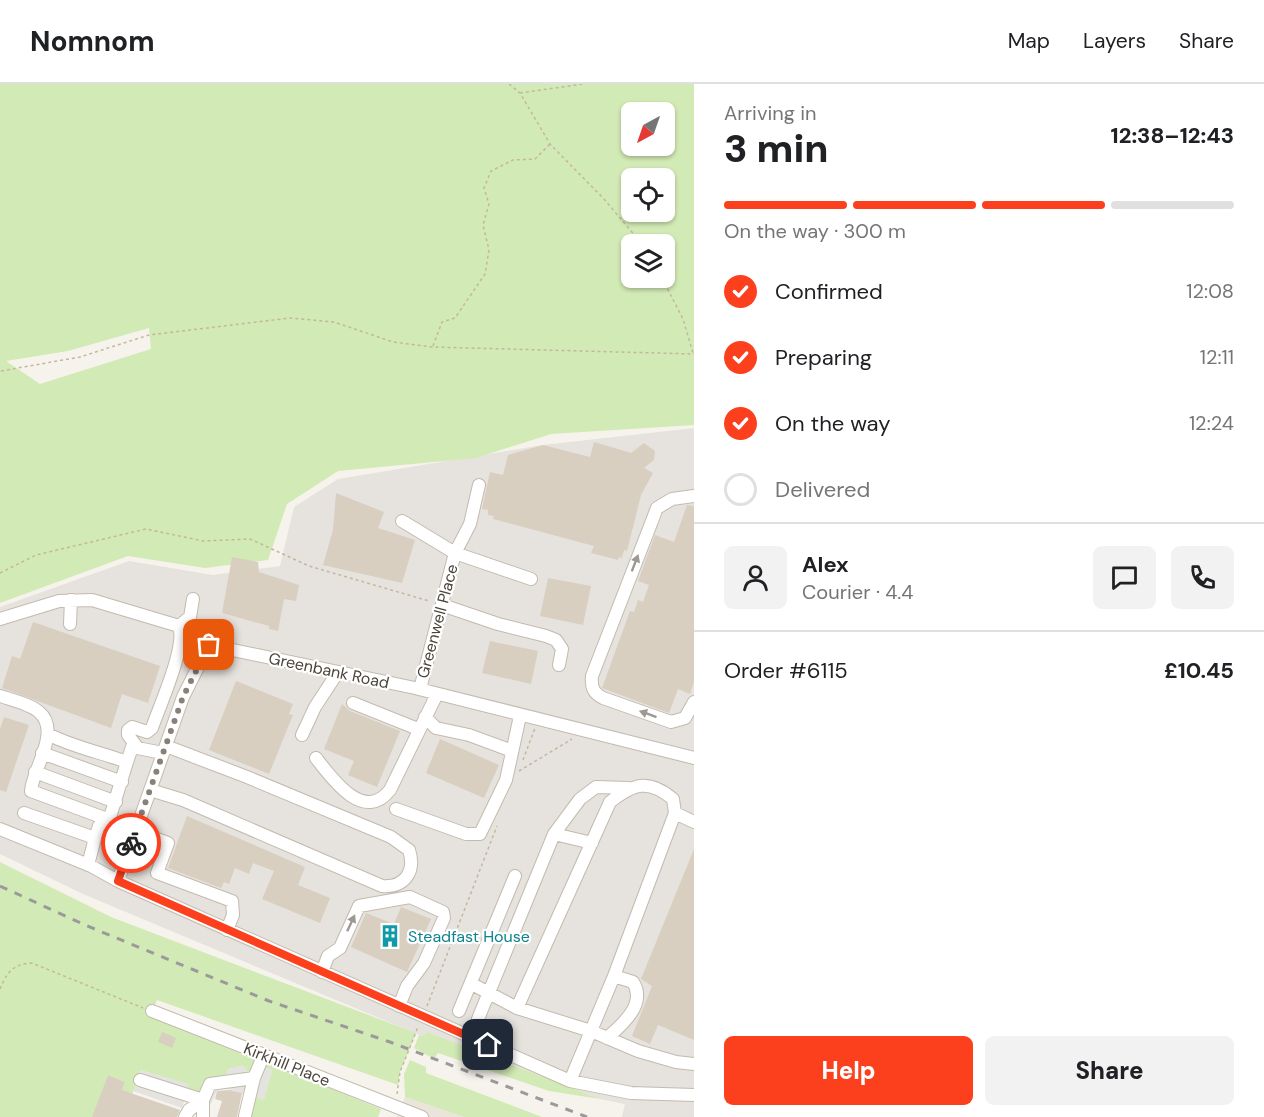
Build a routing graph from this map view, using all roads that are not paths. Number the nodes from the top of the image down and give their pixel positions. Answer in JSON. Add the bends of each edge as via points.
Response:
{"nodes":[{"id":1,"x":479,"y":485,"type":"dead end"},
{"id":2,"x":694,"y":496,"type":"edge"},
{"id":3,"x":402,"y":521,"type":"dead end"},
{"id":4,"x":455,"y":554,"type":"junction"},
{"id":5,"x":531,"y":579,"type":"dead end"},
{"id":6,"x":193,"y":599,"type":"dead end"},
{"id":7,"x":71,"y":600,"type":"junction"},
{"id":8,"x":442,"y":605,"type":"junction"},
{"id":9,"x":0,"y":619,"type":"edge"},
{"id":10,"x":70,"y":624,"type":"dead end"},
{"id":11,"x":180,"y":630,"type":"junction"},
{"id":12,"x":209,"y":645,"type":"junction"},
{"id":13,"x":559,"y":665,"type":"dead end"},
{"id":14,"x":338,"y":672,"type":"junction"},
{"id":15,"x":420,"y":689,"type":"junction"},
{"id":16,"x":437,"y":694,"type":"junction"},
{"id":17,"x":0,"y":696,"type":"edge"},
{"id":18,"x":694,"y":702,"type":"edge"},
{"id":19,"x":353,"y":703,"type":"dead end"},
{"id":20,"x":520,"y":716,"type":"junction"},
{"id":21,"x":425,"y":717,"type":"junction"},
{"id":22,"x":418,"y":729,"type":"junction"},
{"id":23,"x":48,"y":734,"type":"junction"},
{"id":24,"x":302,"y":735,"type":"dead end"},
{"id":25,"x":137,"y":747,"type":"junction"},
{"id":26,"x":165,"y":750,"type":"junction"},
{"id":27,"x":512,"y":751,"type":"junction"},
{"id":28,"x":42,"y":753,"type":"junction"},
{"id":29,"x":316,"y":758,"type":"dead end"},
{"id":30,"x":694,"y":758,"type":"edge"},
{"id":31,"x":127,"y":762,"type":"junction"},
{"id":32,"x":35,"y":772,"type":"junction"},
{"id":33,"x":122,"y":782,"type":"junction"},
{"id":34,"x":628,"y":788,"type":"junction"},
{"id":35,"x":150,"y":790,"type":"junction"},
{"id":36,"x":116,"y":802,"type":"junction"},
{"id":37,"x":396,"y":809,"type":"dead end"},
{"id":38,"x":24,"y":813,"type":"dead end"},
{"id":39,"x":675,"y":813,"type":"junction"},
{"id":40,"x":107,"y":819,"type":"junction"},
{"id":41,"x":694,"y":822,"type":"edge"},
{"id":42,"x":0,"y":829,"type":"edge"},
{"id":43,"x":136,"y":831,"type":"junction"},
{"id":44,"x":554,"y":834,"type":"junction"},
{"id":45,"x":95,"y":838,"type":"junction"},
{"id":46,"x":592,"y":843,"type":"junction"},
{"id":47,"x":88,"y":865,"type":"junction"},
{"id":48,"x":515,"y":876,"type":"dead end"},
{"id":49,"x":118,"y":881,"type":"junction"},
{"id":50,"x":227,"y":930,"type":"junction"},
{"id":51,"x":322,"y":972,"type":"junction"},
{"id":52,"x":614,"y":976,"type":"junction"},
{"id":53,"x":472,"y":984,"type":"junction"},
{"id":54,"x":488,"y":992,"type":"junction"},
{"id":55,"x":399,"y":1005,"type":"junction"},
{"id":56,"x":517,"y":1008,"type":"junction"},
{"id":57,"x":152,"y":1011,"type":"road end"},
{"id":58,"x":459,"y":1011,"type":"dead end"},
{"id":59,"x":478,"y":1019,"type":"dead end"},
{"id":60,"x":591,"y":1031,"type":"junction"},
{"id":61,"x":607,"y":1038,"type":"junction"},
{"id":62,"x":264,"y":1054,"type":"junction"},
{"id":63,"x":694,"y":1064,"type":"edge"},
{"id":64,"x":254,"y":1078,"type":"junction"},
{"id":65,"x":140,"y":1080,"type":"dead end"},
{"id":66,"x":570,"y":1081,"type":"junction"},
{"id":67,"x":694,"y":1095,"type":"edge"},
{"id":68,"x":203,"y":1100,"type":"junction"},
{"id":69,"x":393,"y":1112,"type":"edge"},
{"id":70,"x":244,"y":1116,"type":"edge"},
{"id":71,"x":185,"y":1117,"type":"edge"},
{"id":72,"x":203,"y":1117,"type":"edge"},
{"id":73,"x":422,"y":1117,"type":"edge"}],
"edges":[{"from":1,"to":4,"type":"street","via":[[470,524]]},
{"from":18,"to":2,"type":"street","one_way":true,"via":[[685,718],[670,722],[603,698],[592,684],[657,508],[672,499]]},
{"from":3,"to":4,"type":"street","name":"Greenwell Place"},
{"from":4,"to":5,"type":"street","name":"Greenwell Place"},
{"from":4,"to":8,"type":"street","name":"Greenwell Place"},
{"from":6,"to":11,"type":"street","via":[[190,617]]},
{"from":7,"to":9,"type":"street","name":"Greenbank Road"},
{"from":7,"to":10,"type":"street"},
{"from":7,"to":11,"type":"street","name":"Greenbank Road","via":[[93,600]]},
{"from":8,"to":13,"type":"street","via":[[556,640],[562,649]]},
{"from":8,"to":15,"type":"street","name":"Greenwell Place"},
{"from":11,"to":12,"type":"street","name":"Greenbank Road"},
{"from":11,"to":25,"type":"street","via":[[152,728],[147,732],[132,727],[128,730]]},
{"from":12,"to":14,"type":"street","name":"Greenbank Road"},
{"from":12,"to":26,"type":"street","via":[[183,697]]},
{"from":14,"to":15,"type":"street","name":"Greenbank Road"},
{"from":14,"to":24,"type":"street"},
{"from":15,"to":16,"type":"street","name":"Greenbank Road"},
{"from":16,"to":20,"type":"street","name":"Greenbank Road"},
{"from":16,"to":21,"type":"street"},
{"from":17,"to":23,"type":"street","via":[[39,711]]},
{"from":19,"to":22,"type":"street"},
{"from":20,"to":27,"type":"street"},
{"from":20,"to":30,"type":"street","name":"Greenbank Road"},
{"from":21,"to":22,"type":"street"},
{"from":21,"to":27,"type":"street","via":[[436,728]]},
{"from":22,"to":29,"type":"street","via":[[390,790],[382,800],[373,803],[355,798],[335,782]]},
{"from":23,"to":28,"type":"street"},
{"from":23,"to":31,"type":"street","via":[[65,744]]},
{"from":25,"to":26,"type":"street"},
{"from":25,"to":31,"type":"street","via":[[132,747]]},
{"from":26,"to":35,"type":"street"},
{"from":26,"to":35,"type":"street","via":[[238,772],[391,837],[409,850],[410,873],[400,884],[382,886],[183,800]]},
{"from":27,"to":37,"type":"street","via":[[506,780],[480,834],[466,834]]},
{"from":28,"to":32,"type":"street"},
{"from":28,"to":33,"type":"street"},
{"from":31,"to":33,"type":"street"},
{"from":32,"to":36,"type":"street"},
{"from":32,"to":40,"type":"street","via":[[31,792]]},
{"from":33,"to":36,"type":"street"},
{"from":34,"to":39,"type":"street","via":[[647,785],[662,790],[673,799]]},
{"from":34,"to":44,"type":"street","via":[[596,788],[580,799]]},
{"from":34,"to":46,"type":"street","via":[[610,802]]},
{"from":35,"to":43,"type":"street"},
{"from":36,"to":40,"type":"street"},
{"from":38,"to":45,"type":"street"},
{"from":39,"to":41,"type":"street"},
{"from":39,"to":52,"type":"street"},
{"from":40,"to":45,"type":"street","via":[[99,826]]},
{"from":42,"to":47,"type":"street"},
{"from":43,"to":49,"type":"street"},
{"from":43,"to":50,"type":"street","via":[[168,843],[157,873],[232,901],[234,915]]},
{"from":44,"to":46,"type":"street"},
{"from":44,"to":54,"type":"street"},
{"from":45,"to":47,"type":"street"},
{"from":46,"to":56,"type":"street"},
{"from":47,"to":49,"type":"street"},
{"from":48,"to":53,"type":"street"},
{"from":49,"to":50,"type":"street"},
{"from":50,"to":51,"type":"street"},
{"from":51,"to":55,"type":"street"},
{"from":51,"to":55,"type":"street","one_way":true,"via":[[328,956],[340,948],[359,906],[410,897],[427,904],[442,912],[444,918]]},
{"from":52,"to":60,"type":"street"},
{"from":52,"to":61,"type":"street","via":[[633,982],[637,995],[630,1017]]},
{"from":53,"to":54,"type":"street"},
{"from":53,"to":58,"type":"street"},
{"from":54,"to":56,"type":"street"},
{"from":54,"to":59,"type":"street"},
{"from":55,"to":66,"type":"street"},
{"from":56,"to":60,"type":"street"},
{"from":57,"to":62,"type":"street","name":"Kirkhill Place"},
{"from":60,"to":61,"type":"street"},
{"from":60,"to":66,"type":"street"},
{"from":61,"to":63,"type":"street","via":[[638,1051]]},
{"from":62,"to":64,"type":"street"},
{"from":62,"to":69,"type":"street","name":"Kirkhill Place"},
{"from":64,"to":68,"type":"street","via":[[210,1084]]},
{"from":64,"to":70,"type":"street"},
{"from":65,"to":68,"type":"street"},
{"from":66,"to":67,"type":"street","via":[[631,1093]]},
{"from":68,"to":71,"type":"street"},
{"from":68,"to":72,"type":"street"},
{"from":69,"to":73,"type":"street","name":"Kirkhill Place"}]}
